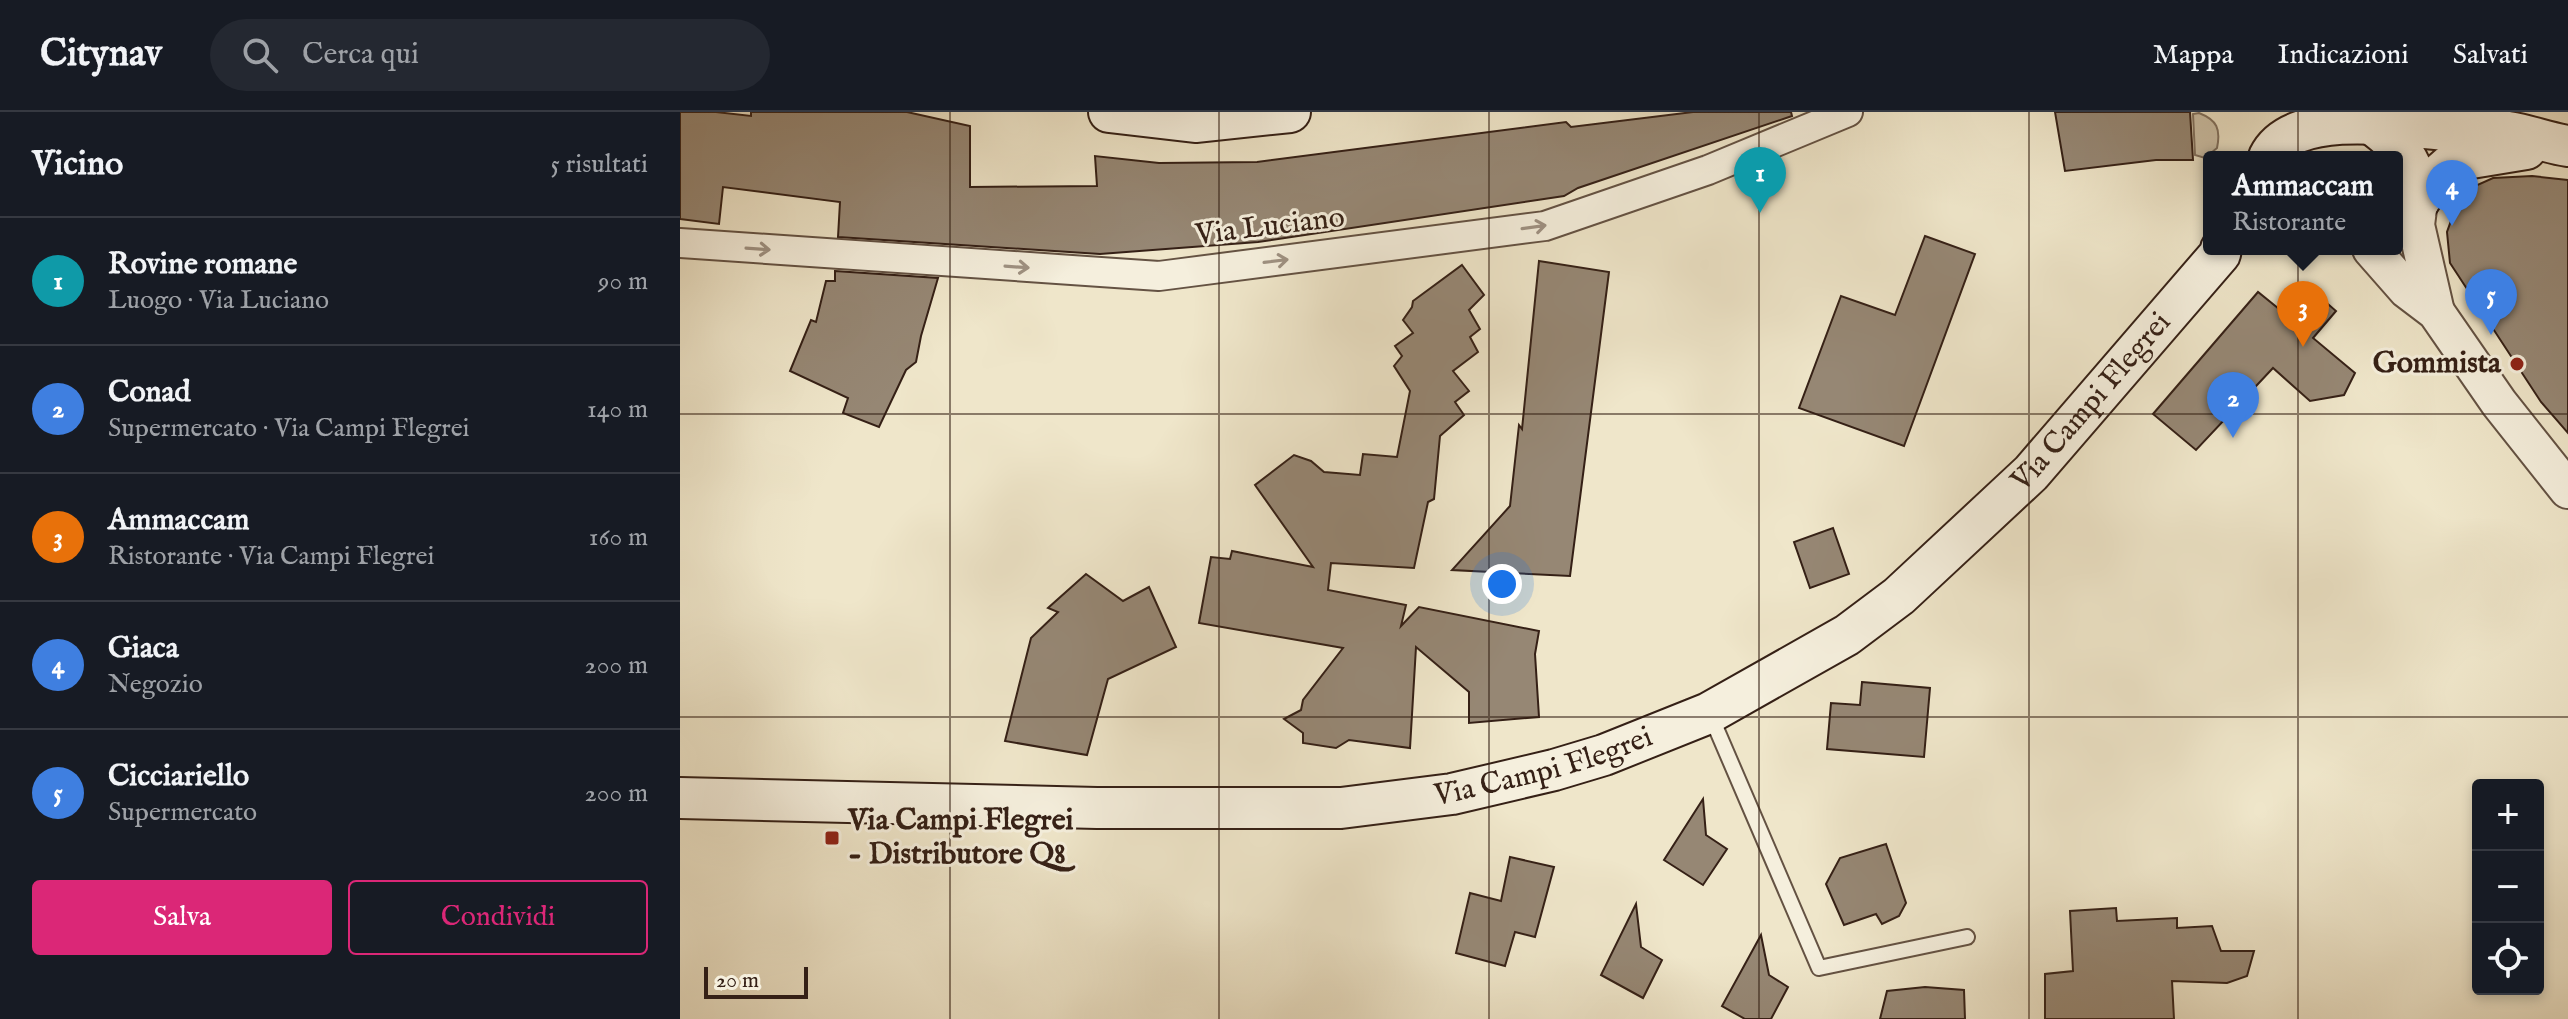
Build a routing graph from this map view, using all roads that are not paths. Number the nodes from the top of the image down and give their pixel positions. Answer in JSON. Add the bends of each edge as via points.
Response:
{"nodes":[{"id":1,"x":1109,"y":112,"type":"edge"},
{"id":2,"x":1290,"y":112,"type":"edge"},
{"id":3,"x":1848,"y":112,"type":"edge"},
{"id":4,"x":2358,"y":114,"type":"edge"},
{"id":5,"x":2270,"y":143,"type":"edge"},
{"id":6,"x":2556,"y":144,"type":"edge"},
{"id":7,"x":2402,"y":151,"type":"edge"},
{"id":8,"x":2403,"y":153,"type":"edge"},
{"id":9,"x":2408,"y":209,"type":"edge"},
{"id":10,"x":680,"y":243,"type":"edge"},
{"id":11,"x":2226,"y":255,"type":"edge"},
{"id":12,"x":2376,"y":255,"type":"edge"},
{"id":13,"x":2436,"y":312,"type":"junction"},
{"id":14,"x":2568,"y":490,"type":"edge"},
{"id":15,"x":1709,"y":713,"type":"junction"},
{"id":16,"x":680,"y":798,"type":"edge"},
{"id":17,"x":1967,"y":937,"type":"dead end"}],
"edges":[{"from":1,"to":2,"type":"main road","via":[[1195,122]]},
{"from":10,"to":3,"type":"street","name":"Via Luciano","one_way":true,"via":[[1159,276],[1545,226],[1708,170]]},
{"from":4,"to":5,"type":"main road","via":[[2308,116]]},
{"from":4,"to":6,"type":"main road","via":[[2434,129],[2507,131]]},
{"from":4,"to":7,"type":"main road"},
{"from":6,"to":9,"type":"main road","via":[[2450,165]]},
{"from":8,"to":9,"type":"main road","via":[[2417,179]]},
{"from":9,"to":13,"type":"street"},
{"from":11,"to":15,"type":"main road","name":"Via Campi Flegrei","via":[[2031,473],[1899,596],[1847,635]]},
{"from":12,"to":13,"type":"street","via":[[2407,290]]},
{"from":13,"to":14,"type":"street"},
{"from":15,"to":16,"type":"main road","name":"Via Campi Flegrei","via":[[1554,770],[1452,794],[1341,808]]},
{"from":15,"to":17,"type":"lane","via":[[1819,968]]}]}
